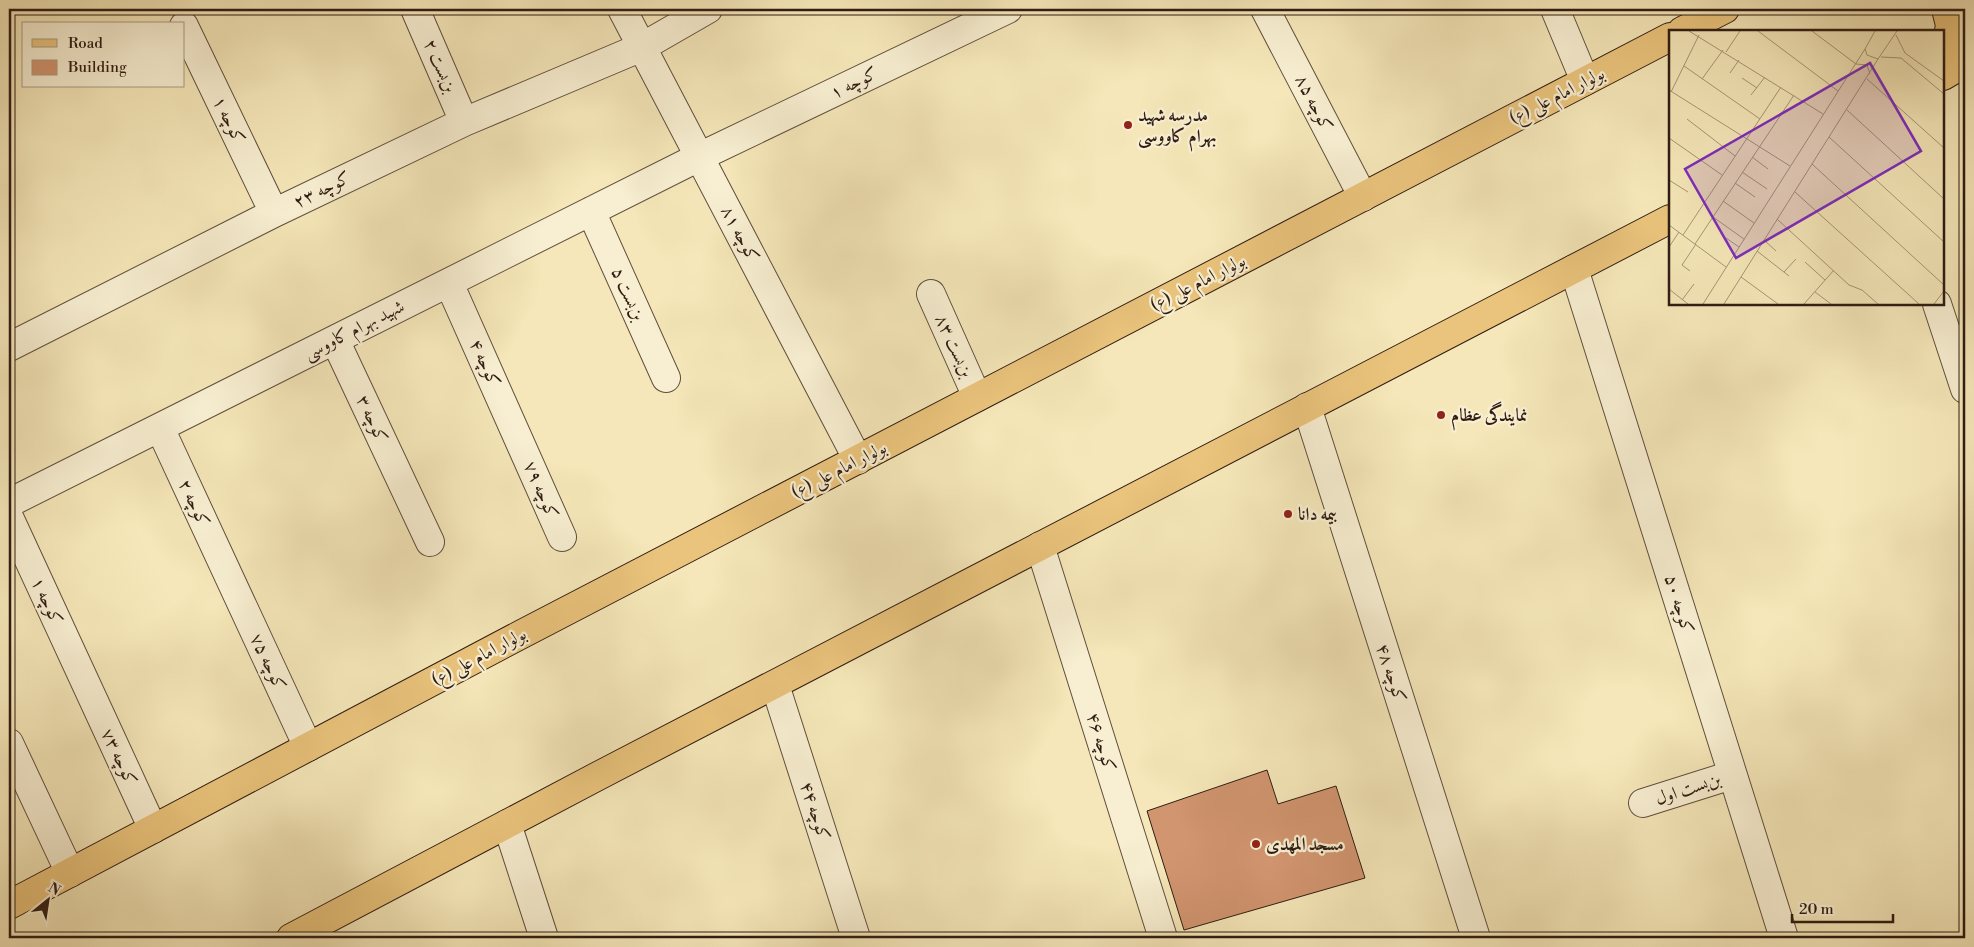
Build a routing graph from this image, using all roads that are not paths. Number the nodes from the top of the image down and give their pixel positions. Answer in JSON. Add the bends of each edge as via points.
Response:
{"nodes":[{"id":1,"x":175,"y":9,"type":"edge"},
{"id":2,"x":415,"y":9,"type":"edge"},
{"id":3,"x":622,"y":9,"type":"edge"},
{"id":4,"x":708,"y":9,"type":"edge"},
{"id":5,"x":1008,"y":9,"type":"edge"},
{"id":6,"x":1265,"y":9,"type":"edge"},
{"id":7,"x":1555,"y":9,"type":"edge"},
{"id":8,"x":1725,"y":9,"type":"edge"},
{"id":9,"x":1946,"y":9,"type":"edge"},
{"id":10,"x":182,"y":22,"type":"edge"},
{"id":11,"x":185,"y":29,"type":"edge"},
{"id":12,"x":1684,"y":30,"type":"edge"},
{"id":13,"x":1669,"y":38,"type":"edge"},
{"id":14,"x":642,"y":47,"type":"junction"},
{"id":15,"x":1944,"y":57,"type":"edge"},
{"id":16,"x":1965,"y":63,"type":"edge"},
{"id":17,"x":1944,"y":75,"type":"edge"},
{"id":18,"x":1585,"y":81,"type":"junction"},
{"id":19,"x":464,"y":122,"type":"junction"},
{"id":20,"x":699,"y":157,"type":"junction"},
{"id":21,"x":1363,"y":197,"type":"junction"},
{"id":22,"x":591,"y":211,"type":"junction"},
{"id":23,"x":274,"y":213,"type":"junction"},
{"id":24,"x":1669,"y":220,"type":"edge"},
{"id":25,"x":1574,"y":269,"type":"junction"},
{"id":26,"x":449,"y":283,"type":"junction"},
{"id":27,"x":931,"y":294,"type":"dead end"},
{"id":28,"x":1937,"y":305,"type":"edge"},
{"id":29,"x":336,"y":340,"type":"junction"},
{"id":30,"x":9,"y":347,"type":"edge"},
{"id":31,"x":666,"y":378,"type":"dead end"},
{"id":32,"x":1965,"y":384,"type":"edge"},
{"id":33,"x":977,"y":398,"type":"junction"},
{"id":34,"x":1307,"y":408,"type":"junction"},
{"id":35,"x":160,"y":428,"type":"junction"},
{"id":36,"x":521,"y":443,"type":"joint"},
{"id":37,"x":858,"y":460,"type":"junction"},
{"id":38,"x":9,"y":504,"type":"edge"},
{"id":39,"x":9,"y":517,"type":"edge"},
{"id":40,"x":562,"y":537,"type":"dead end"},
{"id":41,"x":430,"y":542,"type":"dead end"},
{"id":42,"x":1040,"y":546,"type":"junction"},
{"id":43,"x":229,"y":577,"type":"joint"},
{"id":44,"x":775,"y":684,"type":"junction"},
{"id":45,"x":86,"y":685,"type":"joint"},
{"id":46,"x":9,"y":743,"type":"edge"},
{"id":47,"x":308,"y":747,"type":"junction"},
{"id":48,"x":1732,"y":775,"type":"junction"},
{"id":49,"x":1643,"y":803,"type":"dead end"},
{"id":50,"x":507,"y":824,"type":"junction"},
{"id":51,"x":153,"y":829,"type":"junction"},
{"id":52,"x":70,"y":873,"type":"junction"},
{"id":53,"x":9,"y":905,"type":"edge"},
{"id":54,"x":300,"y":936,"type":"edge"},
{"id":55,"x":544,"y":938,"type":"edge"},
{"id":56,"x":856,"y":938,"type":"edge"},
{"id":57,"x":1163,"y":938,"type":"edge"},
{"id":58,"x":1476,"y":938,"type":"edge"},
{"id":59,"x":1784,"y":938,"type":"edge"}],
"edges":[{"from":1,"to":10,"type":"street","name":"کوچه ۱"},
{"from":2,"to":19,"type":"street","name":"بن‌بست ۲"},
{"from":3,"to":14,"type":"street","name":"کوچه ۸۱"},
{"from":4,"to":14,"type":"street"},
{"from":5,"to":20,"type":"street","name":"کوچه ۱"},
{"from":6,"to":21,"type":"street","name":"کوچه ۸۵"},
{"from":7,"to":18,"type":"street"},
{"from":8,"to":12,"type":"main road"},
{"from":9,"to":15,"type":"main road","via":[[1950,25]]},
{"from":11,"to":23,"type":"street","name":"کوچه ۱"},
{"from":13,"to":18,"type":"main road","name":"بولوار امام علی (ع)"},
{"from":14,"to":19,"type":"street","name":"کوچه ۲۳"},
{"from":14,"to":20,"type":"street","name":"کوچه ۸۱"},
{"from":16,"to":17,"type":"main road"},
{"from":18,"to":21,"type":"main road","name":"بولوار امام علی (ع)"},
{"from":19,"to":23,"type":"street","name":"کوچه ۲۳"},
{"from":20,"to":22,"type":"street","name":"شهید بهرام کاووسی"},
{"from":20,"to":37,"type":"street","name":"کوچه ۸۱"},
{"from":21,"to":33,"type":"main road","name":"بولوار امام علی (ع)"},
{"from":22,"to":26,"type":"street","name":"شهید بهرام کاووسی"},
{"from":22,"to":31,"type":"street","name":"بن‌بست ۵"},
{"from":23,"to":30,"type":"street","name":"کوچه ۲۳"},
{"from":24,"to":25,"type":"main road"},
{"from":25,"to":34,"type":"main road"},
{"from":25,"to":48,"type":"street","name":"کوچه ۵۰"},
{"from":26,"to":29,"type":"street","name":"شهید بهرام کاووسی"},
{"from":26,"to":36,"type":"street","name":"کوچه ۴"},
{"from":27,"to":33,"type":"street","name":"بن‌بست ۸۳"},
{"from":28,"to":32,"type":"street"},
{"from":29,"to":35,"type":"street","name":"شهید بهرام کاووسی"},
{"from":29,"to":41,"type":"street","name":"کوچه ۳"},
{"from":33,"to":37,"type":"main road","name":"بولوار امام علی (ع)"},
{"from":34,"to":42,"type":"main road"},
{"from":34,"to":58,"type":"street","name":"کوچه ۴۸"},
{"from":35,"to":38,"type":"street","name":"شهید بهرام کاووسی"},
{"from":35,"to":43,"type":"street","name":"کوچه ۲"},
{"from":36,"to":40,"type":"street","name":"کوچه ۷۹"},
{"from":37,"to":47,"type":"main road","name":"بولوار امام علی (ع)"},
{"from":39,"to":45,"type":"street","name":"کوچه ۱"},
{"from":42,"to":44,"type":"main road"},
{"from":42,"to":57,"type":"street","name":"کوچه ۴۶"},
{"from":43,"to":47,"type":"street","name":"کوچه ۷۵"},
{"from":44,"to":50,"type":"main road"},
{"from":44,"to":56,"type":"street","name":"کوچه ۴۴"},
{"from":45,"to":51,"type":"street","name":"کوچه ۷۳"},
{"from":46,"to":52,"type":"street"},
{"from":47,"to":51,"type":"main road","name":"بولوار امام علی (ع)"},
{"from":48,"to":49,"type":"street","name":"بن‌بست اول"},
{"from":48,"to":59,"type":"street","name":"کوچه ۵۰"},
{"from":50,"to":54,"type":"main road"},
{"from":50,"to":55,"type":"street"},
{"from":51,"to":52,"type":"main road","name":"بولوار امام علی (ع)"},
{"from":52,"to":53,"type":"main road","name":"بولوار امام علی (ع)"}]}
